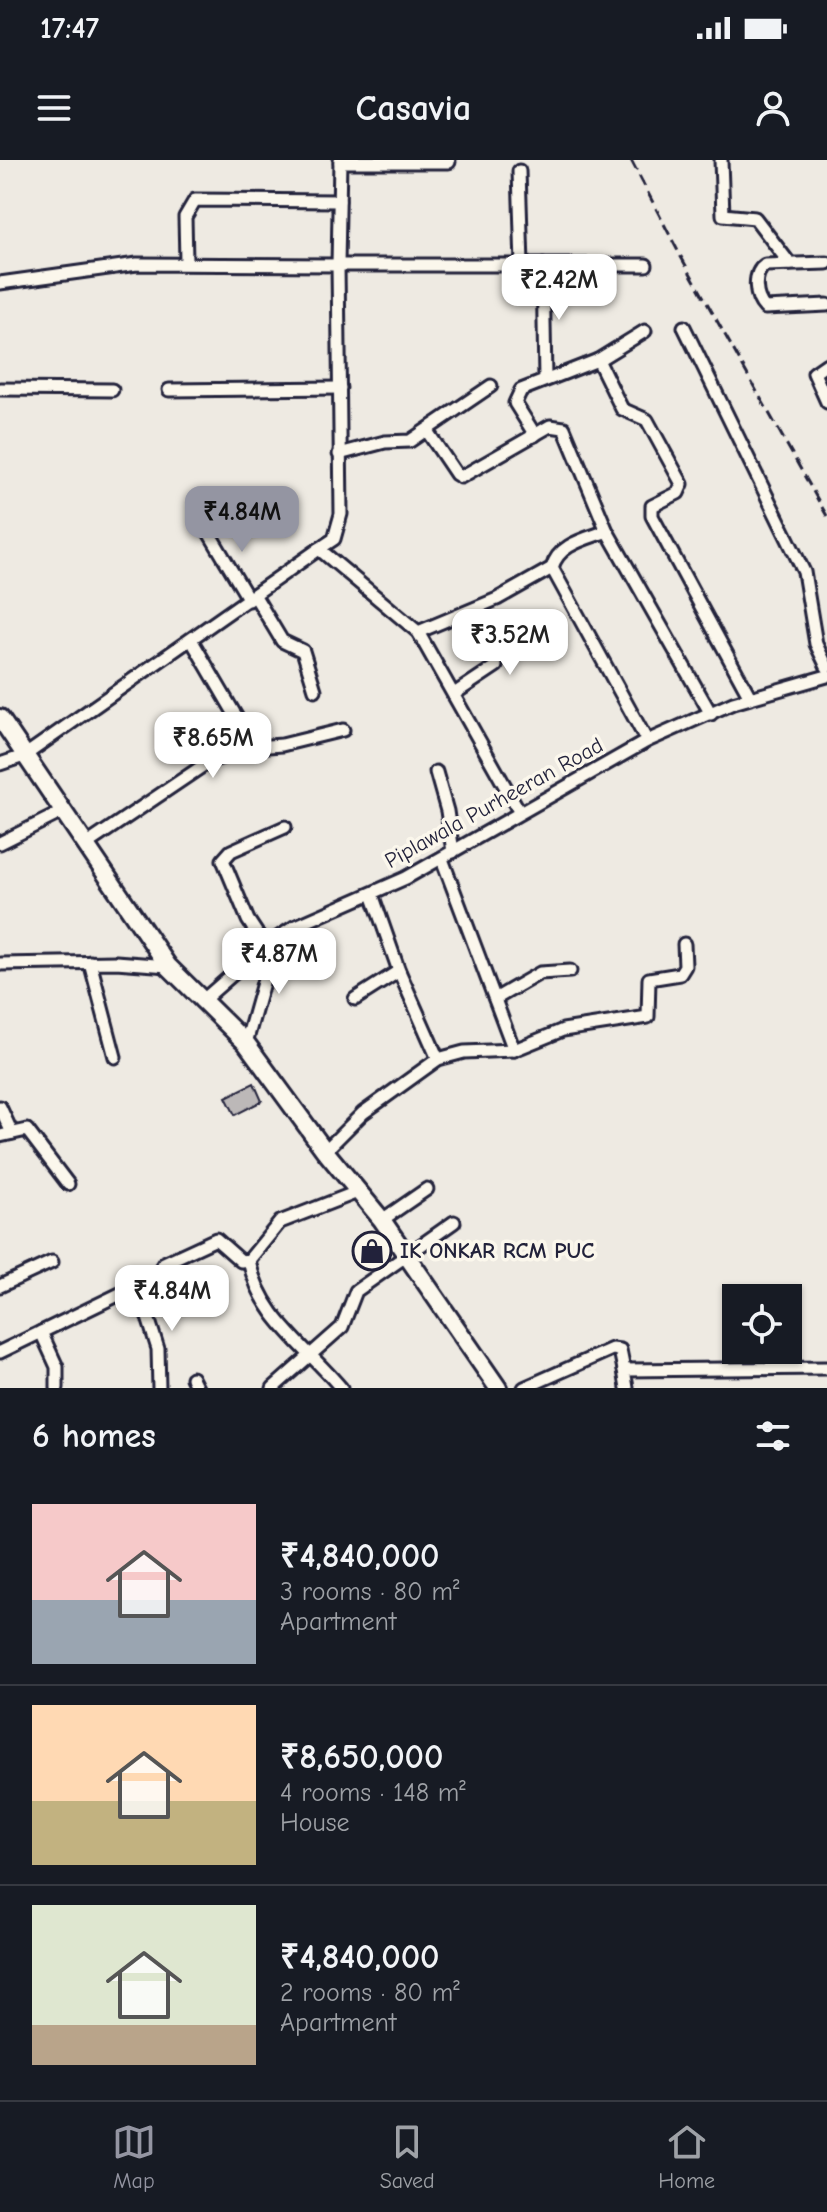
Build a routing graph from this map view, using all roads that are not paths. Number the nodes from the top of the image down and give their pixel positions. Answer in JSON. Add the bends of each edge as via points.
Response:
{"nodes":[{"id":1,"x":721,"y":160,"type":"edge"},
{"id":2,"x":340,"y":161,"type":"edge"},
{"id":3,"x":449,"y":162,"type":"dead end"},
{"id":4,"x":519,"y":171,"type":"dead end"},
{"id":5,"x":339,"y":201,"type":"junction"},
{"id":6,"x":186,"y":261,"type":"junction"},
{"id":7,"x":827,"y":263,"type":"edge"},
{"id":8,"x":790,"y":264,"type":"junction"},
{"id":9,"x":338,"y":265,"type":"junction"},
{"id":10,"x":522,"y":265,"type":"junction"},
{"id":11,"x":543,"y":265,"type":"junction"},
{"id":12,"x":646,"y":265,"type":"dead end"},
{"id":13,"x":0,"y":283,"type":"edge"},
{"id":14,"x":827,"y":305,"type":"edge"},
{"id":15,"x":684,"y":327,"type":"dead end"},
{"id":16,"x":645,"y":331,"type":"dead end"},
{"id":17,"x":598,"y":360,"type":"junction"},
{"id":18,"x":827,"y":364,"type":"edge"},
{"id":19,"x":545,"y":379,"type":"junction"},
{"id":20,"x":491,"y":386,"type":"dead end"},
{"id":21,"x":340,"y":388,"type":"junction"},
{"id":22,"x":0,"y":389,"type":"edge"},
{"id":23,"x":112,"y":390,"type":"dead end"},
{"id":24,"x":169,"y":390,"type":"dead end"},
{"id":25,"x":827,"y":402,"type":"edge"},
{"id":26,"x":427,"y":431,"type":"junction"},
{"id":27,"x":535,"y":435,"type":"junction"},
{"id":28,"x":339,"y":454,"type":"junction"},
{"id":29,"x":205,"y":526,"type":"dead end"},
{"id":30,"x":607,"y":531,"type":"junction"},
{"id":31,"x":319,"y":549,"type":"junction"},
{"id":32,"x":552,"y":568,"type":"junction"},
{"id":33,"x":252,"y":598,"type":"junction"},
{"id":34,"x":543,"y":631,"type":"dead end"},
{"id":35,"x":418,"y":632,"type":"junction"},
{"id":36,"x":192,"y":641,"type":"junction"},
{"id":37,"x":827,"y":667,"type":"edge"},
{"id":38,"x":827,"y":676,"type":"edge"},
{"id":39,"x":315,"y":690,"type":"dead end"},
{"id":40,"x":454,"y":694,"type":"junction"},
{"id":41,"x":750,"y":697,"type":"junction"},
{"id":42,"x":711,"y":714,"type":"junction"},
{"id":43,"x":0,"y":718,"type":"edge"},
{"id":44,"x":343,"y":730,"type":"dead end"},
{"id":45,"x":647,"y":741,"type":"junction"},
{"id":46,"x":254,"y":747,"type":"junction"},
{"id":47,"x":24,"y":756,"type":"junction"},
{"id":48,"x":0,"y":764,"type":"edge"},
{"id":49,"x":436,"y":772,"type":"dead end"},
{"id":50,"x":519,"y":811,"type":"junction"},
{"id":51,"x":62,"y":812,"type":"junction"},
{"id":52,"x":285,"y":827,"type":"dead end"},
{"id":53,"x":0,"y":843,"type":"edge"},
{"id":54,"x":87,"y":844,"type":"junction"},
{"id":55,"x":447,"y":855,"type":"junction"},
{"id":56,"x":372,"y":894,"type":"junction"},
{"id":57,"x":270,"y":943,"type":"junction"},
{"id":58,"x":684,"y":944,"type":"dead end"},
{"id":59,"x":90,"y":962,"type":"junction"},
{"id":60,"x":0,"y":964,"type":"edge"},
{"id":61,"x":168,"y":966,"type":"junction"},
{"id":62,"x":399,"y":971,"type":"junction"},
{"id":63,"x":570,"y":971,"type":"dead end"},
{"id":64,"x":355,"y":999,"type":"dead end"},
{"id":65,"x":495,"y":999,"type":"junction"},
{"id":66,"x":201,"y":1002,"type":"junction"},
{"id":67,"x":246,"y":1043,"type":"junction"},
{"id":68,"x":514,"y":1050,"type":"junction"},
{"id":69,"x":115,"y":1057,"type":"dead end"},
{"id":70,"x":438,"y":1059,"type":"junction"},
{"id":71,"x":0,"y":1107,"type":"edge"},
{"id":72,"x":12,"y":1133,"type":"junction"},
{"id":73,"x":0,"y":1136,"type":"edge"},
{"id":74,"x":325,"y":1151,"type":"junction"},
{"id":75,"x":68,"y":1184,"type":"dead end"},
{"id":76,"x":427,"y":1189,"type":"dead end"},
{"id":77,"x":360,"y":1191,"type":"junction"},
{"id":78,"x":382,"y":1220,"type":"junction"},
{"id":79,"x":454,"y":1222,"type":"dead end"},
{"id":80,"x":406,"y":1255,"type":"junction"},
{"id":81,"x":249,"y":1260,"type":"junction"},
{"id":82,"x":52,"y":1262,"type":"dead end"},
{"id":83,"x":0,"y":1286,"type":"edge"},
{"id":84,"x":138,"y":1286,"type":"junction"},
{"id":85,"x":41,"y":1332,"type":"junction"},
{"id":86,"x":0,"y":1352,"type":"edge"},
{"id":87,"x":314,"y":1355,"type":"junction"},
{"id":88,"x":827,"y":1368,"type":"edge"},
{"id":89,"x":624,"y":1370,"type":"junction"},
{"id":90,"x":57,"y":1388,"type":"edge"},
{"id":91,"x":159,"y":1388,"type":"edge"},
{"id":92,"x":273,"y":1388,"type":"edge"},
{"id":93,"x":341,"y":1388,"type":"edge"},
{"id":94,"x":498,"y":1388,"type":"edge"},
{"id":95,"x":524,"y":1388,"type":"edge"},
{"id":96,"x":627,"y":1388,"type":"edge"}],
"edges":[{"from":1,"to":8,"type":"street","via":[[723,215],[755,218]]},
{"from":2,"to":3,"type":"street"},
{"from":2,"to":5,"type":"street"},
{"from":4,"to":10,"type":"street"},
{"from":5,"to":6,"type":"street","via":[[195,200],[185,217]]},
{"from":5,"to":9,"type":"street"},
{"from":6,"to":9,"type":"street"},
{"from":6,"to":13,"type":"street"},
{"from":7,"to":8,"type":"street"},
{"from":8,"to":14,"type":"street","via":[[765,265],[757,272],[761,304],[772,309]]},
{"from":9,"to":10,"type":"street"},
{"from":9,"to":21,"type":"street"},
{"from":10,"to":11,"type":"street"},
{"from":11,"to":12,"type":"street"},
{"from":11,"to":19,"type":"street"},
{"from":15,"to":37,"type":"street","via":[[804,572],[816,644]]},
{"from":16,"to":17,"type":"street"},
{"from":17,"to":19,"type":"street"},
{"from":17,"to":41,"type":"street","via":[[622,409],[647,420],[682,484],[678,493],[652,506],[652,516]]},
{"from":18,"to":25,"type":"street","via":[[814,373]]},
{"from":19,"to":27,"type":"street","via":[[516,395],[518,411]]},
{"from":20,"to":26,"type":"street"},
{"from":21,"to":24,"type":"street"},
{"from":21,"to":28,"type":"street"},
{"from":22,"to":23,"type":"street"},
{"from":26,"to":27,"type":"street","via":[[461,477]]},
{"from":26,"to":28,"type":"street","via":[[405,443],[385,442]]},
{"from":27,"to":30,"type":"street","via":[[556,425],[564,428]]},
{"from":28,"to":31,"type":"street","via":[[340,529]]},
{"from":29,"to":33,"type":"street"},
{"from":30,"to":32,"type":"street","via":[[558,553]]},
{"from":30,"to":42,"type":"street"},
{"from":31,"to":33,"type":"street"},
{"from":31,"to":35,"type":"street"},
{"from":32,"to":35,"type":"street","via":[[497,599]]},
{"from":32,"to":45,"type":"street"},
{"from":33,"to":36,"type":"street"},
{"from":33,"to":39,"type":"street","via":[[282,641],[303,651]]},
{"from":34,"to":40,"type":"street","via":[[496,644],[496,666]]},
{"from":35,"to":40,"type":"street"},
{"from":36,"to":46,"type":"street"},
{"from":36,"to":47,"type":"street"},
{"from":38,"to":41,"type":"street","name":"Piplawala Purheeran Road"},
{"from":40,"to":50,"type":"street"},
{"from":41,"to":42,"type":"street","name":"Piplawala Purheeran Road"},
{"from":42,"to":45,"type":"street","name":"Piplawala Purheeran Road"},
{"from":43,"to":47,"type":"highway"},
{"from":44,"to":46,"type":"street"},
{"from":45,"to":50,"type":"street","name":"Piplawala Purheeran Road"},
{"from":46,"to":54,"type":"street","via":[[210,761]]},
{"from":47,"to":48,"type":"street"},
{"from":47,"to":51,"type":"highway"},
{"from":49,"to":55,"type":"street","via":[[447,811]]},
{"from":50,"to":55,"type":"street","name":"Piplawala Purheeran Road"},
{"from":51,"to":53,"type":"street"},
{"from":51,"to":54,"type":"highway"},
{"from":52,"to":57,"type":"street","via":[[231,851],[223,860],[248,920]]},
{"from":54,"to":61,"type":"highway"},
{"from":55,"to":56,"type":"street","name":"Piplawala Purheeran Road"},
{"from":55,"to":65,"type":"street"},
{"from":56,"to":57,"type":"street","name":"Piplawala Purheeran Road"},
{"from":56,"to":62,"type":"street"},
{"from":57,"to":66,"type":"street","name":"Piplawala Purheeran Road"},
{"from":57,"to":67,"type":"street"},
{"from":58,"to":68,"type":"street","via":[[680,974],[649,979],[648,1017],[563,1030]]},
{"from":59,"to":60,"type":"street"},
{"from":59,"to":61,"type":"street"},
{"from":59,"to":69,"type":"street"},
{"from":61,"to":66,"type":"highway"},
{"from":62,"to":64,"type":"street"},
{"from":62,"to":70,"type":"street"},
{"from":63,"to":65,"type":"street","via":[[540,973]]},
{"from":65,"to":68,"type":"street"},
{"from":66,"to":67,"type":"highway"},
{"from":67,"to":74,"type":"highway"},
{"from":68,"to":70,"type":"street"},
{"from":70,"to":74,"type":"street","via":[[363,1113]]},
{"from":71,"to":72,"type":"street"},
{"from":72,"to":73,"type":"street"},
{"from":72,"to":75,"type":"street","via":[[32,1133]]},
{"from":74,"to":77,"type":"highway"},
{"from":76,"to":78,"type":"street"},
{"from":77,"to":78,"type":"highway"},
{"from":77,"to":81,"type":"street","via":[[280,1222]]},
{"from":78,"to":80,"type":"highway"},
{"from":79,"to":80,"type":"street"},
{"from":80,"to":87,"type":"street","via":[[356,1291],[342,1327]]},
{"from":80,"to":94,"type":"highway"},
{"from":81,"to":84,"type":"street","via":[[241,1261],[216,1239],[207,1240],[164,1263],[158,1274]]},
{"from":81,"to":87,"type":"street","via":[[258,1295],[269,1312]]},
{"from":82,"to":83,"type":"street"},
{"from":84,"to":85,"type":"street"},
{"from":84,"to":91,"type":"street","via":[[158,1349]]},
{"from":85,"to":86,"type":"street"},
{"from":85,"to":90,"type":"street","via":[[57,1367]]},
{"from":87,"to":92,"type":"street"},
{"from":87,"to":93,"type":"street"},
{"from":88,"to":89,"type":"street"},
{"from":89,"to":95,"type":"street","via":[[620,1350],[612,1349]]},
{"from":89,"to":96,"type":"street"}]}
